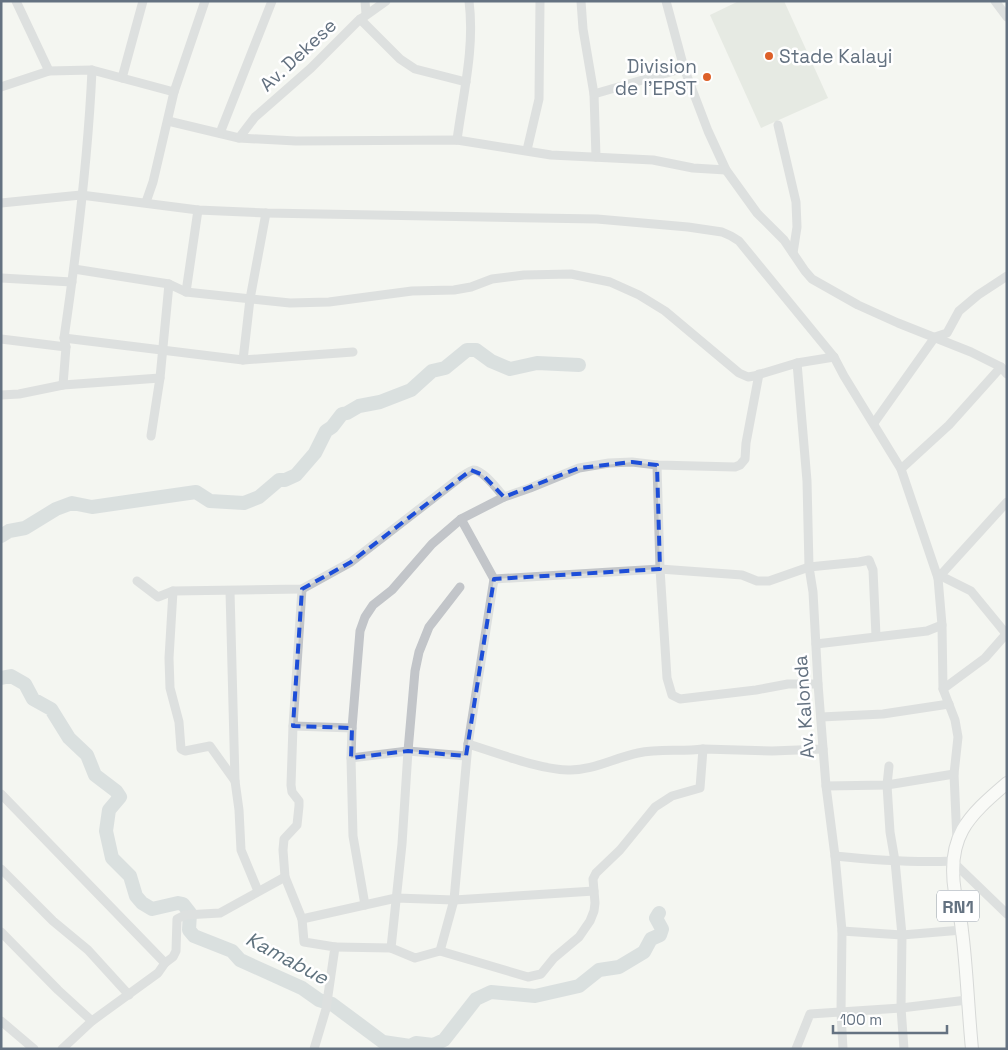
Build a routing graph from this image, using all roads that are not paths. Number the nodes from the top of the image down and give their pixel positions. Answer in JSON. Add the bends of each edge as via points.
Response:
{"nodes":[{"id":1,"x":16,"y":1,"type":"edge"},
{"id":2,"x":143,"y":1,"type":"edge"},
{"id":3,"x":205,"y":1,"type":"edge"},
{"id":4,"x":272,"y":1,"type":"edge"},
{"id":5,"x":365,"y":1,"type":"edge"},
{"id":6,"x":386,"y":1,"type":"edge"},
{"id":7,"x":469,"y":1,"type":"edge"},
{"id":8,"x":540,"y":1,"type":"edge"},
{"id":9,"x":581,"y":1,"type":"edge"},
{"id":10,"x":666,"y":1,"type":"edge"},
{"id":11,"x":995,"y":1,"type":"edge"},
{"id":12,"x":363,"y":16,"type":"junction"},
{"id":13,"x":1007,"y":16,"type":"edge"},
{"id":14,"x":684,"y":68,"type":"junction"},
{"id":15,"x":92,"y":70,"type":"junction"},
{"id":16,"x":49,"y":71,"type":"junction"},
{"id":17,"x":122,"y":78,"type":"junction"},
{"id":18,"x":466,"y":82,"type":"junction"},
{"id":19,"x":1,"y":87,"type":"edge"},
{"id":20,"x":174,"y":92,"type":"junction"},
{"id":21,"x":594,"y":94,"type":"junction"},
{"id":22,"x":168,"y":121,"type":"junction"},
{"id":23,"x":778,"y":125,"type":"dead end"},
{"id":24,"x":220,"y":133,"type":"junction"},
{"id":25,"x":239,"y":138,"type":"junction"},
{"id":26,"x":457,"y":140,"type":"junction"},
{"id":27,"x":527,"y":150,"type":"junction"},
{"id":28,"x":596,"y":157,"type":"junction"},
{"id":29,"x":726,"y":170,"type":"junction"},
{"id":30,"x":81,"y":195,"type":"junction"},
{"id":31,"x":146,"y":202,"type":"junction"},
{"id":32,"x":1,"y":203,"type":"edge"},
{"id":33,"x":198,"y":210,"type":"junction"},
{"id":34,"x":266,"y":213,"type":"junction"},
{"id":35,"x":793,"y":253,"type":"junction"},
{"id":36,"x":74,"y":269,"type":"junction"},
{"id":37,"x":1007,"y":276,"type":"edge"},
{"id":38,"x":1,"y":278,"type":"edge"},
{"id":39,"x":72,"y":282,"type":"junction"},
{"id":40,"x":169,"y":284,"type":"junction"},
{"id":41,"x":186,"y":292,"type":"junction"},
{"id":42,"x":250,"y":299,"type":"junction"},
{"id":43,"x":935,"y":338,"type":"junction"},
{"id":44,"x":1,"y":339,"type":"edge"},
{"id":45,"x":65,"y":342,"type":"junction"},
{"id":46,"x":162,"y":351,"type":"junction"},
{"id":47,"x":353,"y":352,"type":"dead end"},
{"id":48,"x":834,"y":357,"type":"junction"},
{"id":49,"x":243,"y":360,"type":"junction"},
{"id":50,"x":797,"y":363,"type":"junction"},
{"id":51,"x":1004,"y":371,"type":"edge"},
{"id":52,"x":759,"y":374,"type":"junction"},
{"id":53,"x":160,"y":378,"type":"junction"},
{"id":54,"x":63,"y":384,"type":"junction"},
{"id":55,"x":1,"y":395,"type":"edge"},
{"id":56,"x":874,"y":423,"type":"junction"},
{"id":57,"x":151,"y":436,"type":"dead end"},
{"id":58,"x":658,"y":465,"type":"junction"},
{"id":59,"x":901,"y":469,"type":"junction"},
{"id":60,"x":504,"y":497,"type":"junction"},
{"id":61,"x":1007,"y":502,"type":"edge"},
{"id":62,"x":461,"y":519,"type":"junction"},
{"id":63,"x":809,"y":566,"type":"junction"},
{"id":64,"x":660,"y":569,"type":"junction"},
{"id":65,"x":940,"y":577,"type":"junction"},
{"id":66,"x":494,"y":579,"type":"junction"},
{"id":67,"x":138,"y":581,"type":"dead end"},
{"id":68,"x":460,"y":587,"type":"dead end"},
{"id":69,"x":302,"y":590,"type":"junction"},
{"id":70,"x":174,"y":591,"type":"junction"},
{"id":71,"x":230,"y":591,"type":"junction"},
{"id":72,"x":942,"y":625,"type":"junction"},
{"id":73,"x":1006,"y":634,"type":"edge"},
{"id":74,"x":876,"y":636,"type":"junction"},
{"id":75,"x":816,"y":644,"type":"junction"},
{"id":76,"x":818,"y":684,"type":"junction"},
{"id":77,"x":943,"y":689,"type":"junction"},
{"id":78,"x":949,"y":704,"type":"junction"},
{"id":79,"x":821,"y":717,"type":"junction"},
{"id":80,"x":292,"y":726,"type":"junction"},
{"id":81,"x":352,"y":728,"type":"junction"},
{"id":82,"x":468,"y":744,"type":"junction"},
{"id":83,"x":703,"y":748,"type":"junction"},
{"id":84,"x":823,"y":749,"type":"junction"},
{"id":85,"x":408,"y":751,"type":"junction"},
{"id":86,"x":466,"y":756,"type":"junction"},
{"id":87,"x":352,"y":758,"type":"junction"},
{"id":88,"x":889,"y":766,"type":"dead end"},
{"id":89,"x":954,"y":774,"type":"junction"},
{"id":90,"x":234,"y":781,"type":"junction"},
{"id":91,"x":1007,"y":783,"type":"edge"},
{"id":92,"x":826,"y":786,"type":"junction"},
{"id":93,"x":887,"y":786,"type":"junction"},
{"id":94,"x":1,"y":794,"type":"edge"},
{"id":95,"x":956,"y":846,"type":"junction"},
{"id":96,"x":835,"y":856,"type":"junction"},
{"id":97,"x":895,"y":861,"type":"junction"},
{"id":98,"x":952,"y":861,"type":"junction"},
{"id":99,"x":1,"y":868,"type":"edge"},
{"id":100,"x":285,"y":877,"type":"junction"},
{"id":101,"x":258,"y":891,"type":"junction"},
{"id":102,"x":594,"y":891,"type":"junction"},
{"id":103,"x":396,"y":898,"type":"junction"},
{"id":104,"x":454,"y":900,"type":"junction"},
{"id":105,"x":365,"y":905,"type":"junction"},
{"id":106,"x":1007,"y":914,"type":"edge"},
{"id":107,"x":302,"y":919,"type":"junction"},
{"id":108,"x":962,"y":930,"type":"junction"},
{"id":109,"x":842,"y":931,"type":"junction"},
{"id":110,"x":1,"y":932,"type":"edge"},
{"id":111,"x":902,"y":935,"type":"junction"},
{"id":112,"x":335,"y":947,"type":"junction"},
{"id":113,"x":391,"y":948,"type":"junction"},
{"id":114,"x":440,"y":951,"type":"junction"},
{"id":115,"x":165,"y":963,"type":"junction"},
{"id":116,"x":129,"y":996,"type":"junction"},
{"id":117,"x":967,"y":1000,"type":"junction"},
{"id":118,"x":901,"y":1008,"type":"junction"},
{"id":119,"x":841,"y":1012,"type":"junction"},
{"id":120,"x":1,"y":1021,"type":"edge"},
{"id":121,"x":92,"y":1022,"type":"junction"},
{"id":122,"x":34,"y":1049,"type":"edge"},
{"id":123,"x":62,"y":1049,"type":"edge"},
{"id":124,"x":314,"y":1049,"type":"edge"},
{"id":125,"x":796,"y":1049,"type":"edge"},
{"id":126,"x":842,"y":1049,"type":"edge"},
{"id":127,"x":904,"y":1049,"type":"edge"},
{"id":128,"x":972,"y":1049,"type":"edge"}],
"edges":[{"from":1,"to":16,"type":"street"},
{"from":2,"to":17,"type":"street"},
{"from":3,"to":20,"type":"street"},
{"from":4,"to":24,"type":"street"},
{"from":5,"to":12,"type":"street"},
{"from":6,"to":12,"type":"street","name":"Av. Dekese"},
{"from":7,"to":18,"type":"street"},
{"from":8,"to":27,"type":"street","via":[[539,99]]},
{"from":9,"to":21,"type":"street","via":[[582,29]]},
{"from":10,"to":14,"type":"street"},
{"from":11,"to":13,"type":"street"},
{"from":12,"to":18,"type":"street","via":[[400,59],[415,68]]},
{"from":12,"to":25,"type":"street","name":"Av. Dekese","via":[[255,117]]},
{"from":14,"to":21,"type":"street"},
{"from":14,"to":29,"type":"street"},
{"from":15,"to":16,"type":"street"},
{"from":15,"to":17,"type":"street"},
{"from":15,"to":30,"type":"street"},
{"from":16,"to":19,"type":"street"},
{"from":17,"to":20,"type":"street"},
{"from":18,"to":26,"type":"street"},
{"from":20,"to":22,"type":"street"},
{"from":21,"to":28,"type":"street"},
{"from":22,"to":24,"type":"street"},
{"from":22,"to":31,"type":"street"},
{"from":23,"to":35,"type":"street","via":[[796,202]]},
{"from":24,"to":25,"type":"street"},
{"from":25,"to":26,"type":"street"},
{"from":26,"to":27,"type":"street"},
{"from":27,"to":28,"type":"street","via":[[551,155]]},
{"from":28,"to":29,"type":"street","via":[[653,160]]},
{"from":29,"to":35,"type":"street","via":[[757,213]]},
{"from":30,"to":31,"type":"street"},
{"from":30,"to":32,"type":"street"},
{"from":30,"to":36,"type":"street"},
{"from":31,"to":33,"type":"street"},
{"from":33,"to":34,"type":"street"},
{"from":33,"to":41,"type":"street"},
{"from":34,"to":42,"type":"street"},
{"from":34,"to":48,"type":"street","via":[[597,219],[722,232],[739,241]]},
{"from":35,"to":43,"type":"street","via":[[812,279],[858,304]]},
{"from":36,"to":39,"type":"street"},
{"from":36,"to":40,"type":"street"},
{"from":37,"to":43,"type":"street","via":[[959,311],[947,333]]},
{"from":38,"to":39,"type":"street"},
{"from":39,"to":45,"type":"street"},
{"from":40,"to":41,"type":"street"},
{"from":40,"to":46,"type":"street"},
{"from":41,"to":42,"type":"street"},
{"from":42,"to":49,"type":"street"},
{"from":42,"to":52,"type":"street","via":[[329,302],[412,291],[454,290],[524,274],[572,274],[610,282],[639,295],[664,311],[739,373],[748,377]]},
{"from":43,"to":51,"type":"street","via":[[971,352]]},
{"from":43,"to":56,"type":"street"},
{"from":44,"to":45,"type":"street"},
{"from":45,"to":46,"type":"street"},
{"from":45,"to":54,"type":"street"},
{"from":46,"to":49,"type":"street"},
{"from":46,"to":53,"type":"street"},
{"from":47,"to":49,"type":"street"},
{"from":48,"to":50,"type":"street"},
{"from":48,"to":56,"type":"street"},
{"from":50,"to":52,"type":"street"},
{"from":50,"to":63,"type":"street","name":"Av. Kalonda","via":[[807,481]]},
{"from":51,"to":59,"type":"street"},
{"from":52,"to":58,"type":"street","via":[[745,459],[740,465]]},
{"from":53,"to":54,"type":"street"},
{"from":53,"to":57,"type":"street"},
{"from":54,"to":55,"type":"street"},
{"from":56,"to":59,"type":"street"},
{"from":58,"to":60,"type":"street","via":[[632,462],[579,468]]},
{"from":58,"to":64,"type":"street"},
{"from":59,"to":65,"type":"street"},
{"from":60,"to":62,"type":"street"},
{"from":60,"to":69,"type":"street","via":[[483,475],[471,470],[350,562]]},
{"from":61,"to":65,"type":"street"},
{"from":62,"to":66,"type":"street"},
{"from":62,"to":81,"type":"street","via":[[432,544],[365,617],[360,631]]},
{"from":63,"to":64,"type":"street","via":[[769,581],[756,582],[742,575]]},
{"from":63,"to":74,"type":"street","via":[[870,560]]},
{"from":63,"to":75,"type":"street","name":"Av. Kalonda"},
{"from":64,"to":66,"type":"street"},
{"from":64,"to":76,"type":"street","via":[[667,678],[674,697],[685,699],[788,684]]},
{"from":65,"to":72,"type":"street"},
{"from":65,"to":73,"type":"street","via":[[971,591]]},
{"from":66,"to":82,"type":"street"},
{"from":67,"to":70,"type":"street","via":[[158,597]]},
{"from":68,"to":85,"type":"street","via":[[429,627],[419,652]]},
{"from":69,"to":71,"type":"street"},
{"from":69,"to":80,"type":"street"},
{"from":70,"to":71,"type":"street"},
{"from":70,"to":90,"type":"street","via":[[170,688],[182,748],[185,751],[210,746]]},
{"from":71,"to":90,"type":"street"},
{"from":72,"to":74,"type":"street","via":[[927,631]]},
{"from":72,"to":77,"type":"street"},
{"from":73,"to":77,"type":"street","via":[[986,658]]},
{"from":74,"to":75,"type":"street"},
{"from":75,"to":76,"type":"street","name":"Av. Kalonda"},
{"from":76,"to":79,"type":"street","name":"Av. Kalonda"},
{"from":77,"to":78,"type":"street"},
{"from":78,"to":79,"type":"street","via":[[883,714]]},
{"from":78,"to":89,"type":"street","via":[[958,737]]},
{"from":79,"to":84,"type":"street","name":"Av. Kalonda"},
{"from":80,"to":81,"type":"street"},
{"from":80,"to":100,"type":"street","via":[[292,792],[300,806],[297,825],[284,839]]},
{"from":81,"to":87,"type":"street"},
{"from":82,"to":83,"type":"street","via":[[552,769],[567,770],[582,770],[660,749]]},
{"from":82,"to":86,"type":"street"},
{"from":83,"to":84,"type":"street"},
{"from":83,"to":102,"type":"street","via":[[700,788],[672,796],[655,807],[620,850],[596,873]]},
{"from":84,"to":92,"type":"street","name":"Av. Kalonda"},
{"from":85,"to":86,"type":"street"},
{"from":85,"to":87,"type":"street"},
{"from":85,"to":103,"type":"street"},
{"from":86,"to":104,"type":"street"},
{"from":87,"to":105,"type":"street","via":[[353,836]]},
{"from":88,"to":93,"type":"street"},
{"from":89,"to":93,"type":"street"},
{"from":89,"to":95,"type":"street"},
{"from":90,"to":101,"type":"street","via":[[242,850]]},
{"from":91,"to":95,"type":"highway","number":"RN1","via":[[973,814]]},
{"from":92,"to":93,"type":"street"},
{"from":92,"to":96,"type":"street","name":"Av. Kalonda"},
{"from":93,"to":97,"type":"street"},
{"from":94,"to":115,"type":"street"},
{"from":95,"to":98,"type":"highway","number":"RN1"},
{"from":96,"to":97,"type":"street"},
{"from":96,"to":109,"type":"street","name":"Av. Kalonda"},
{"from":97,"to":98,"type":"street"},
{"from":97,"to":111,"type":"street"},
{"from":98,"to":106,"type":"street"},
{"from":98,"to":108,"type":"highway","number":"RN1"},
{"from":99,"to":116,"type":"street","via":[[53,921],[88,950]]},
{"from":100,"to":101,"type":"street"},
{"from":100,"to":107,"type":"street"},
{"from":101,"to":115,"type":"street","via":[[220,912],[185,915],[177,919],[176,951]]},
{"from":102,"to":104,"type":"street"},
{"from":102,"to":114,"type":"street","via":[[595,903],[590,921],[579,937],[541,974],[528,977]]},
{"from":103,"to":104,"type":"street"},
{"from":103,"to":105,"type":"street"},
{"from":103,"to":113,"type":"street"},
{"from":104,"to":114,"type":"street"},
{"from":105,"to":107,"type":"street"},
{"from":107,"to":112,"type":"street","via":[[304,942]]},
{"from":108,"to":111,"type":"street"},
{"from":108,"to":117,"type":"highway","number":"RN1"},
{"from":109,"to":111,"type":"street"},
{"from":109,"to":119,"type":"street","name":"Av. Kalonda"},
{"from":110,"to":121,"type":"street"},
{"from":111,"to":118,"type":"street"},
{"from":112,"to":113,"type":"street"},
{"from":112,"to":124,"type":"street","via":[[326,1009]]},
{"from":113,"to":114,"type":"street","via":[[415,958]]},
{"from":115,"to":116,"type":"street"},
{"from":116,"to":121,"type":"street"},
{"from":117,"to":118,"type":"street"},
{"from":117,"to":128,"type":"highway","number":"RN1"},
{"from":118,"to":119,"type":"street"},
{"from":118,"to":127,"type":"street"},
{"from":119,"to":125,"type":"street","via":[[810,1014]]},
{"from":119,"to":126,"type":"street","name":"Av. Kalonda"},
{"from":120,"to":122,"type":"street"},
{"from":121,"to":123,"type":"street"}]}
